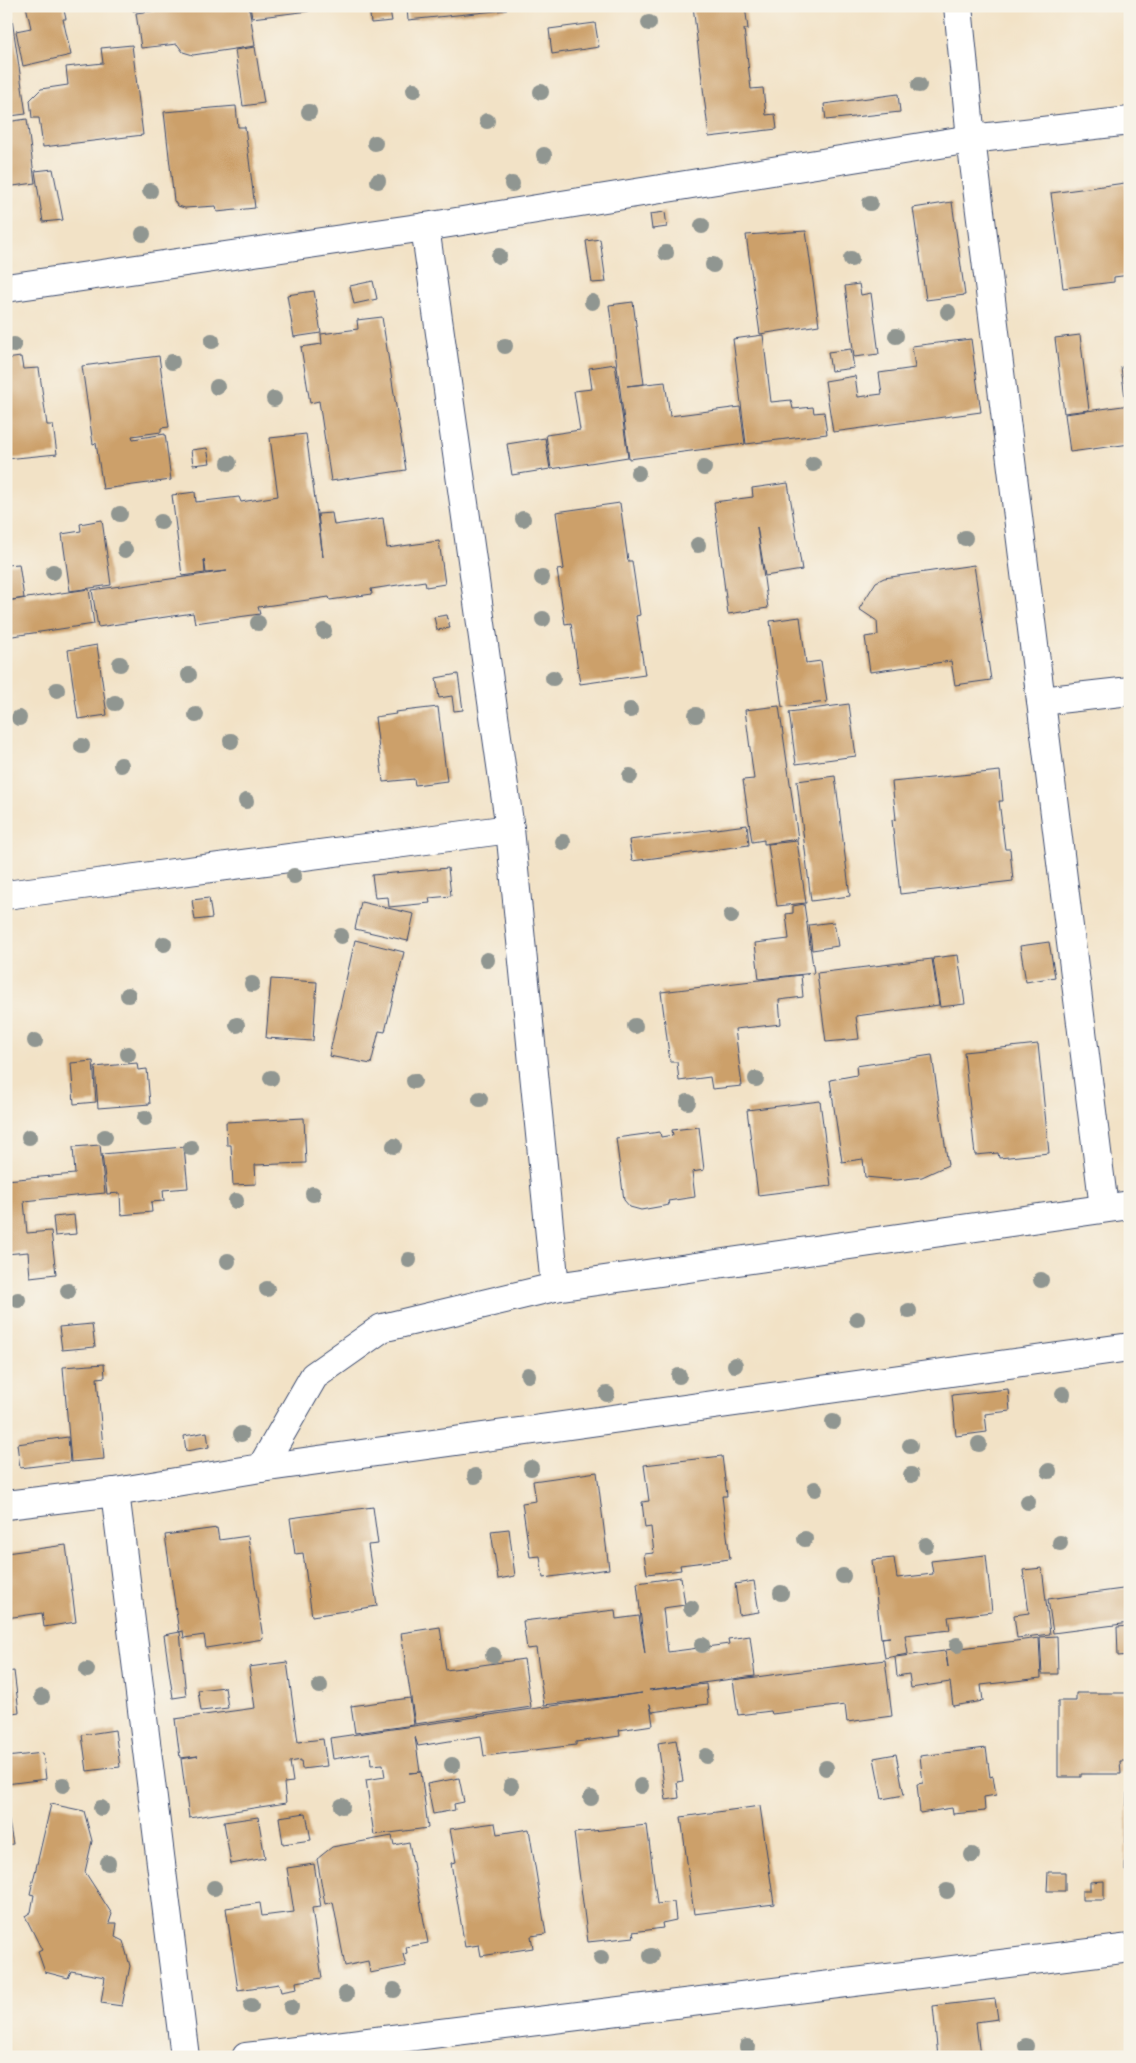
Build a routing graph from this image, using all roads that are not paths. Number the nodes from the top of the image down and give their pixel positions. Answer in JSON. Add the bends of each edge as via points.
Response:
{"nodes":[{"id":1,"x":958,"y":6,"type":"edge"},
{"id":2,"x":1130,"y":121,"type":"edge"},
{"id":3,"x":971,"y":139,"type":"junction"},
{"id":4,"x":425,"y":227,"type":"junction"},
{"id":5,"x":6,"y":288,"type":"edge"},
{"id":6,"x":1130,"y":692,"type":"edge"},
{"id":7,"x":1041,"y":701,"type":"junction"},
{"id":8,"x":510,"y":829,"type":"junction"},
{"id":9,"x":6,"y":895,"type":"edge"},
{"id":10,"x":1117,"y":1206,"type":"edge"},
{"id":11,"x":556,"y":1287,"type":"junction"},
{"id":12,"x":1130,"y":1347,"type":"edge"},
{"id":13,"x":261,"y":1468,"type":"junction"},
{"id":14,"x":116,"y":1492,"type":"junction"},
{"id":15,"x":6,"y":1505,"type":"edge"},
{"id":16,"x":1130,"y":1948,"type":"edge"},
{"id":17,"x":185,"y":2057,"type":"edge"},
{"id":18,"x":246,"y":2057,"type":"edge"}],
"edges":[{"from":1,"to":3,"type":"street"},
{"from":2,"to":3,"type":"street"},
{"from":3,"to":4,"type":"street"},
{"from":3,"to":7,"type":"street"},
{"from":4,"to":5,"type":"street"},
{"from":4,"to":8,"type":"street"},
{"from":6,"to":7,"type":"street"},
{"from":7,"to":10,"type":"street"},
{"from":8,"to":9,"type":"street"},
{"from":8,"to":11,"type":"street"},
{"from":10,"to":11,"type":"street"},
{"from":11,"to":13,"type":"street","via":[[382,1328],[314,1376]]},
{"from":12,"to":13,"type":"street"},
{"from":13,"to":14,"type":"street"},
{"from":14,"to":15,"type":"street"},
{"from":14,"to":17,"type":"street"},
{"from":16,"to":18,"type":"street"}]}
